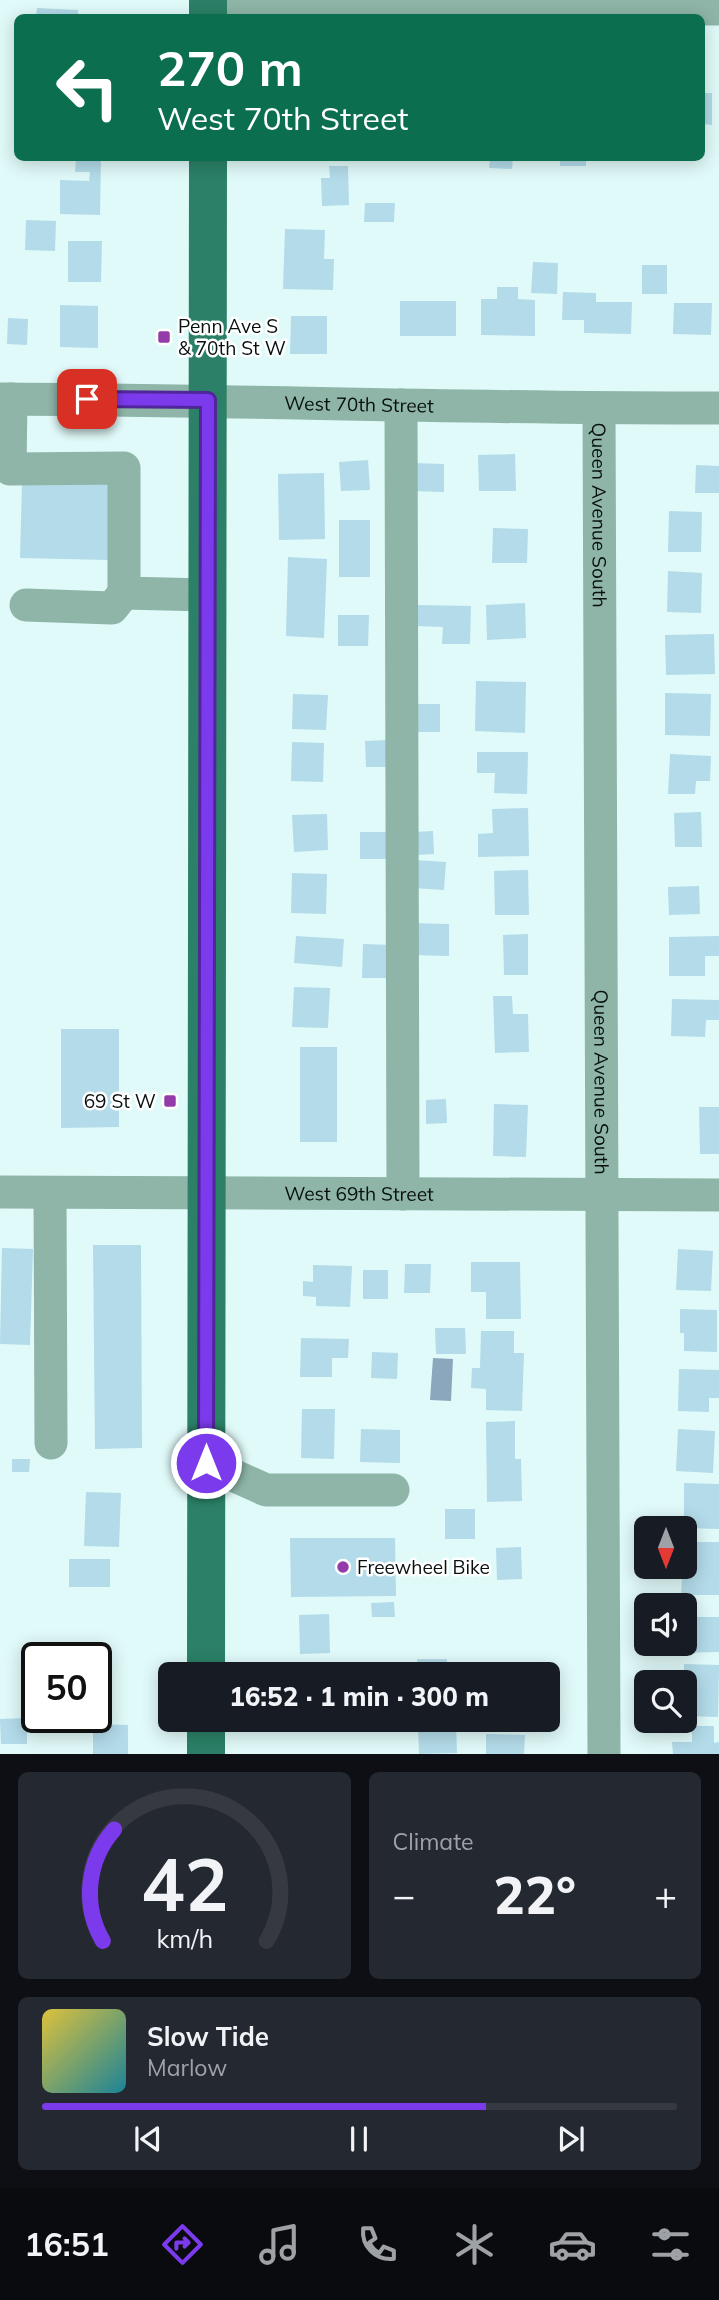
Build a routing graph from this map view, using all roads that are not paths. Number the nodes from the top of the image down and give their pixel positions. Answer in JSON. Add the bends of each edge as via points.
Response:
{"nodes":[{"id":1,"x":208,"y":9,"type":"edge"},
{"id":2,"x":719,"y":9,"type":"edge"},
{"id":3,"x":208,"y":161,"type":"edge"},
{"id":4,"x":6,"y":399,"type":"edge"},
{"id":5,"x":208,"y":400,"type":"junction"},
{"id":6,"x":401,"y":405,"type":"junction"},
{"id":7,"x":599,"y":408,"type":"junction"},
{"id":8,"x":719,"y":408,"type":"edge"},
{"id":9,"x":124,"y":593,"type":"junction"},
{"id":10,"x":207,"y":595,"type":"junction"},
{"id":11,"x":26,"y":605,"type":"dead end"},
{"id":12,"x":0,"y":1192,"type":"edge"},
{"id":13,"x":50,"y":1193,"type":"junction"},
{"id":14,"x":207,"y":1194,"type":"junction"},
{"id":15,"x":403,"y":1194,"type":"junction"},
{"id":16,"x":602,"y":1195,"type":"junction"},
{"id":17,"x":719,"y":1195,"type":"edge"},
{"id":18,"x":51,"y":1443,"type":"dead end"},
{"id":19,"x":206,"y":1463,"type":"junction"},
{"id":20,"x":393,"y":1490,"type":"dead end"},
{"id":21,"x":206,"y":1662,"type":"edge"},
{"id":22,"x":206,"y":1732,"type":"edge"},
{"id":23,"x":206,"y":1754,"type":"edge"},
{"id":24,"x":604,"y":1754,"type":"edge"}],
"edges":[{"from":1,"to":2,"type":"street"},
{"from":3,"to":5,"type":"main road"},
{"from":4,"to":5,"type":"street","name":"West 70th Street"},
{"from":4,"to":9,"type":"street","via":[[10,469],[124,468]]},
{"from":5,"to":6,"type":"street","name":"West 70th Street"},
{"from":5,"to":10,"type":"main road"},
{"from":6,"to":7,"type":"street","name":"West 70th Street"},
{"from":6,"to":15,"type":"street"},
{"from":7,"to":8,"type":"street","name":"West 70th Street"},
{"from":7,"to":16,"type":"street","name":"Queen Avenue South"},
{"from":9,"to":10,"type":"street"},
{"from":9,"to":11,"type":"street","via":[[112,608]]},
{"from":10,"to":14,"type":"main road"},
{"from":12,"to":13,"type":"street","name":"West 69th Street"},
{"from":13,"to":14,"type":"street","name":"West 69th Street"},
{"from":13,"to":18,"type":"street"},
{"from":14,"to":15,"type":"street","name":"West 69th Street"},
{"from":14,"to":19,"type":"main road"},
{"from":15,"to":16,"type":"street","name":"West 69th Street"},
{"from":16,"to":17,"type":"street","name":"West 69th Street"},
{"from":16,"to":24,"type":"street","name":"Queen Avenue South"},
{"from":19,"to":20,"type":"street","via":[[266,1490]]},
{"from":19,"to":21,"type":"main road"},
{"from":22,"to":23,"type":"main road"}]}
